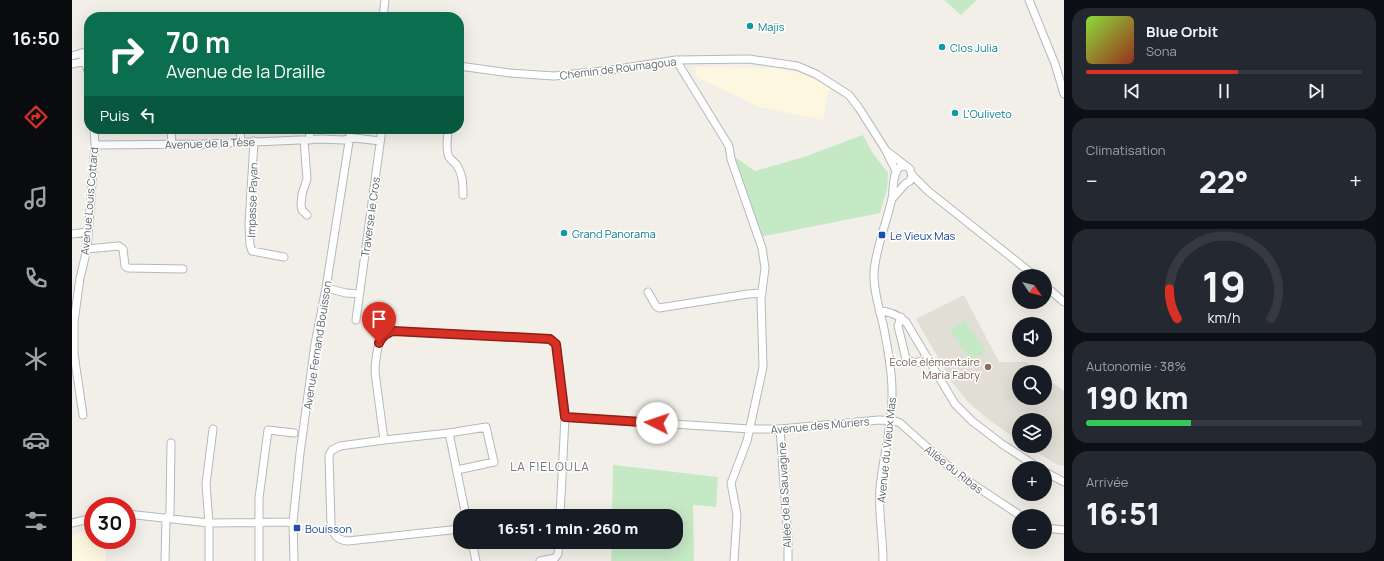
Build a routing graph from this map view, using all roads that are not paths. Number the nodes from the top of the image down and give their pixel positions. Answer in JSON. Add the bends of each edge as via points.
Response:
{"nodes":[{"id":1,"x":385,"y":0,"type":"edge"},
{"id":2,"x":1030,"y":0,"type":"edge"},
{"id":3,"x":384,"y":12,"type":"edge"},
{"id":4,"x":84,"y":52,"type":"edge"},
{"id":5,"x":81,"y":53,"type":"junction"},
{"id":6,"x":72,"y":56,"type":"edge"},
{"id":7,"x":84,"y":58,"type":"edge"},
{"id":8,"x":676,"y":60,"type":"junction"},
{"id":9,"x":84,"y":61,"type":"edge"},
{"id":10,"x":72,"y":64,"type":"edge"},
{"id":11,"x":464,"y":67,"type":"edge"},
{"id":12,"x":1064,"y":94,"type":"edge"},
{"id":13,"x":94,"y":134,"type":"edge"},
{"id":14,"x":171,"y":134,"type":"edge"},
{"id":15,"x":240,"y":134,"type":"edge"},
{"id":16,"x":308,"y":134,"type":"edge"},
{"id":17,"x":351,"y":134,"type":"edge"},
{"id":18,"x":381,"y":134,"type":"edge"},
{"id":19,"x":448,"y":134,"type":"edge"},
{"id":20,"x":307,"y":140,"type":"junction"},
{"id":21,"x":350,"y":140,"type":"junction"},
{"id":22,"x":254,"y":141,"type":"junction"},
{"id":23,"x":380,"y":141,"type":"junction"},
{"id":24,"x":241,"y":142,"type":"junction"},
{"id":25,"x":172,"y":144,"type":"junction"},
{"id":26,"x":94,"y":145,"type":"junction"},
{"id":27,"x":885,"y":149,"type":"junction"},
{"id":28,"x":905,"y":166,"type":"junction"},
{"id":29,"x":895,"y":174,"type":"junction"},
{"id":30,"x":912,"y":175,"type":"junction"},
{"id":31,"x":907,"y":183,"type":"junction"},
{"id":32,"x":928,"y":191,"type":"junction"},
{"id":33,"x":463,"y":195,"type":"dead end"},
{"id":34,"x":892,"y":199,"type":"junction"},
{"id":35,"x":307,"y":215,"type":"dead end"},
{"id":36,"x":87,"y":232,"type":"junction"},
{"id":37,"x":72,"y":234,"type":"edge"},
{"id":38,"x":87,"y":249,"type":"junction"},
{"id":39,"x":284,"y":257,"type":"dead end"},
{"id":40,"x":183,"y":269,"type":"dead end"},
{"id":41,"x":1026,"y":269,"type":"edge"},
{"id":42,"x":326,"y":288,"type":"junction"},
{"id":43,"x":648,"y":292,"type":"dead end"},
{"id":44,"x":1052,"y":292,"type":"edge"},
{"id":45,"x":762,"y":293,"type":"junction"},
{"id":46,"x":360,"y":294,"type":"junction"},
{"id":47,"x":1064,"y":302,"type":"edge"},
{"id":48,"x":879,"y":311,"type":"junction"},
{"id":49,"x":901,"y":317,"type":"junction"},
{"id":50,"x":356,"y":320,"type":"dead end"},
{"id":51,"x":928,"y":358,"type":"junction"},
{"id":52,"x":83,"y":416,"type":"dead end"},
{"id":53,"x":565,"y":417,"type":"junction"},
{"id":54,"x":890,"y":420,"type":"junction"},
{"id":55,"x":213,"y":429,"type":"dead end"},
{"id":56,"x":750,"y":429,"type":"junction"},
{"id":57,"x":780,"y":429,"type":"junction"},
{"id":58,"x":294,"y":433,"type":"dead end"},
{"id":59,"x":449,"y":433,"type":"junction"},
{"id":60,"x":384,"y":440,"type":"junction"},
{"id":61,"x":171,"y":443,"type":"dead end"},
{"id":62,"x":1028,"y":461,"type":"edge"},
{"id":63,"x":457,"y":470,"type":"junction"},
{"id":64,"x":1052,"y":476,"type":"edge"},
{"id":65,"x":1064,"y":482,"type":"edge"},
{"id":66,"x":465,"y":509,"type":"edge"},
{"id":67,"x":560,"y":509,"type":"edge"},
{"id":68,"x":1012,"y":510,"type":"edge"},
{"id":69,"x":136,"y":515,"type":"edge"},
{"id":70,"x":166,"y":519,"type":"junction"},
{"id":71,"x":84,"y":520,"type":"edge"},
{"id":72,"x":72,"y":522,"type":"edge"},
{"id":73,"x":293,"y":522,"type":"junction"},
{"id":74,"x":209,"y":523,"type":"junction"},
{"id":75,"x":259,"y":523,"type":"junction"},
{"id":76,"x":1052,"y":529,"type":"edge"},
{"id":77,"x":453,"y":530,"type":"edge"},
{"id":78,"x":1064,"y":530,"type":"edge"},
{"id":79,"x":473,"y":549,"type":"edge"},
{"id":80,"x":558,"y":549,"type":"edge"},
{"id":81,"x":165,"y":561,"type":"edge"},
{"id":82,"x":209,"y":561,"type":"edge"},
{"id":83,"x":259,"y":561,"type":"edge"},
{"id":84,"x":294,"y":561,"type":"edge"},
{"id":85,"x":476,"y":561,"type":"edge"},
{"id":86,"x":540,"y":561,"type":"edge"},
{"id":87,"x":734,"y":561,"type":"edge"},
{"id":88,"x":788,"y":561,"type":"edge"},
{"id":89,"x":883,"y":561,"type":"edge"}],
"edges":[{"from":1,"to":3,"type":"street"},
{"from":2,"to":12,"type":"street"},
{"from":4,"to":5,"type":"street"},
{"from":5,"to":6,"type":"street"},
{"from":5,"to":7,"type":"street"},
{"from":8,"to":11,"type":"street","name":"Chemin de Roumagoua","via":[[554,76]]},
{"from":8,"to":27,"type":"street","name":"Chemin de Roumagoua","via":[[749,59],[797,66],[816,74],[849,96]]},
{"from":8,"to":45,"type":"street","via":[[729,146],[731,159],[762,248],[765,268]]},
{"from":9,"to":10,"type":"street"},
{"from":13,"to":26,"type":"street","name":"Avenue Louis Cottard"},
{"from":14,"to":25,"type":"street"},
{"from":15,"to":24,"type":"street"},
{"from":16,"to":20,"type":"street"},
{"from":17,"to":21,"type":"street","name":"Avenue Fernand Bouisson"},
{"from":18,"to":23,"type":"street","name":"Traverse le Cros"},
{"from":19,"to":33,"type":"street","via":[[447,150],[461,174]]},
{"from":20,"to":21,"type":"street","name":"Avenue de la Tèse"},
{"from":20,"to":22,"type":"street","name":"Avenue de la Tèse"},
{"from":20,"to":35,"type":"street","via":[[306,179],[301,205]]},
{"from":21,"to":23,"type":"street","via":[[355,138]]},
{"from":21,"to":42,"type":"street","name":"Avenue Fernand Bouisson"},
{"from":22,"to":24,"type":"street","name":"Avenue de la Tèse"},
{"from":22,"to":39,"type":"street","name":"Impasse Payan","via":[[250,245],[252,251]]},
{"from":23,"to":46,"type":"street","name":"Traverse le Cros"},
{"from":24,"to":25,"type":"street","name":"Avenue de la Tèse"},
{"from":25,"to":26,"type":"street","name":"Avenue de la Tèse"},
{"from":26,"to":36,"type":"street","name":"Avenue Louis Cottard"},
{"from":27,"to":28,"type":"street","name":"Chemin de Roumagoua"},
{"from":27,"to":29,"type":"street","name":"Chemin de Roumagoua"},
{"from":28,"to":29,"type":"street","via":[[900,167]]},
{"from":28,"to":30,"type":"street","via":[[910,169]]},
{"from":29,"to":31,"type":"street","via":[[898,182]]},
{"from":29,"to":34,"type":"street","name":"Avenue du Vieux Mas"},
{"from":30,"to":31,"type":"street"},
{"from":30,"to":32,"type":"street"},
{"from":31,"to":32,"type":"street"},
{"from":31,"to":34,"type":"street","name":"Avenue du Vieux Mas"},
{"from":32,"to":41,"type":"street"},
{"from":34,"to":48,"type":"street","name":"Avenue du Vieux Mas","via":[[874,272]]},
{"from":36,"to":37,"type":"street"},
{"from":36,"to":38,"type":"street","name":"Avenue Louis Cottard"},
{"from":38,"to":40,"type":"street","via":[[119,246],[122,249],[125,266],[128,268]]},
{"from":38,"to":52,"type":"street","name":"Avenue Louis Cottard","via":[[74,322],[74,354]]},
{"from":42,"to":46,"type":"street"},
{"from":42,"to":73,"type":"street","name":"Avenue Fernand Bouisson","via":[[315,344]]},
{"from":43,"to":45,"type":"street","via":[[659,308]]},
{"from":44,"to":47,"type":"street"},
{"from":45,"to":56,"type":"street","via":[[764,361]]},
{"from":46,"to":50,"type":"street","name":"Traverse le Cros"},
{"from":48,"to":49,"type":"street","via":[[888,311]]},
{"from":48,"to":54,"type":"street","name":"Avenue du Vieux Mas","via":[[891,373]]},
{"from":49,"to":51,"type":"street"},
{"from":49,"to":51,"type":"street","via":[[898,326],[906,358],[916,363]]},
{"from":51,"to":62,"type":"street","via":[[955,404],[972,421]]},
{"from":53,"to":56,"type":"street","name":"Avenue des Mûriers"},
{"from":53,"to":60,"type":"street","via":[[556,344],[550,339],[393,331],[381,338],[375,365]]},
{"from":53,"to":67,"type":"street"},
{"from":54,"to":57,"type":"street","name":"Avenue des Mûriers"},
{"from":54,"to":68,"type":"street","name":"Allée du Ribas","via":[[900,423],[956,473]]},
{"from":54,"to":89,"type":"street","name":"Avenue du Vieux Mas","via":[[880,490]]},
{"from":55,"to":74,"type":"street","via":[[206,484]]},
{"from":56,"to":57,"type":"street","name":"Avenue des Mûriers"},
{"from":56,"to":87,"type":"street","via":[[731,483],[737,515]]},
{"from":57,"to":88,"type":"street","name":"Allée de la Sauvagine"},
{"from":58,"to":75,"type":"street","via":[[268,430],[259,498]]},
{"from":59,"to":60,"type":"street"},
{"from":59,"to":63,"type":"street"},
{"from":59,"to":63,"type":"street","via":[[486,427],[494,462]]},
{"from":60,"to":77,"type":"street","via":[[340,446],[329,455],[331,524],[336,537],[348,541]]},
{"from":61,"to":70,"type":"street","via":[[170,514]]},
{"from":63,"to":66,"type":"street"},
{"from":64,"to":65,"type":"street"},
{"from":69,"to":70,"type":"street"},
{"from":70,"to":74,"type":"street"},
{"from":70,"to":81,"type":"street"},
{"from":71,"to":72,"type":"street"},
{"from":73,"to":75,"type":"street"},
{"from":73,"to":84,"type":"street","name":"Avenue Fernand Bouisson"},
{"from":74,"to":75,"type":"street"},
{"from":74,"to":82,"type":"street"},
{"from":75,"to":83,"type":"street"},
{"from":76,"to":78,"type":"street"},
{"from":79,"to":85,"type":"street"},
{"from":80,"to":86,"type":"street","via":[[555,558]]}]}
